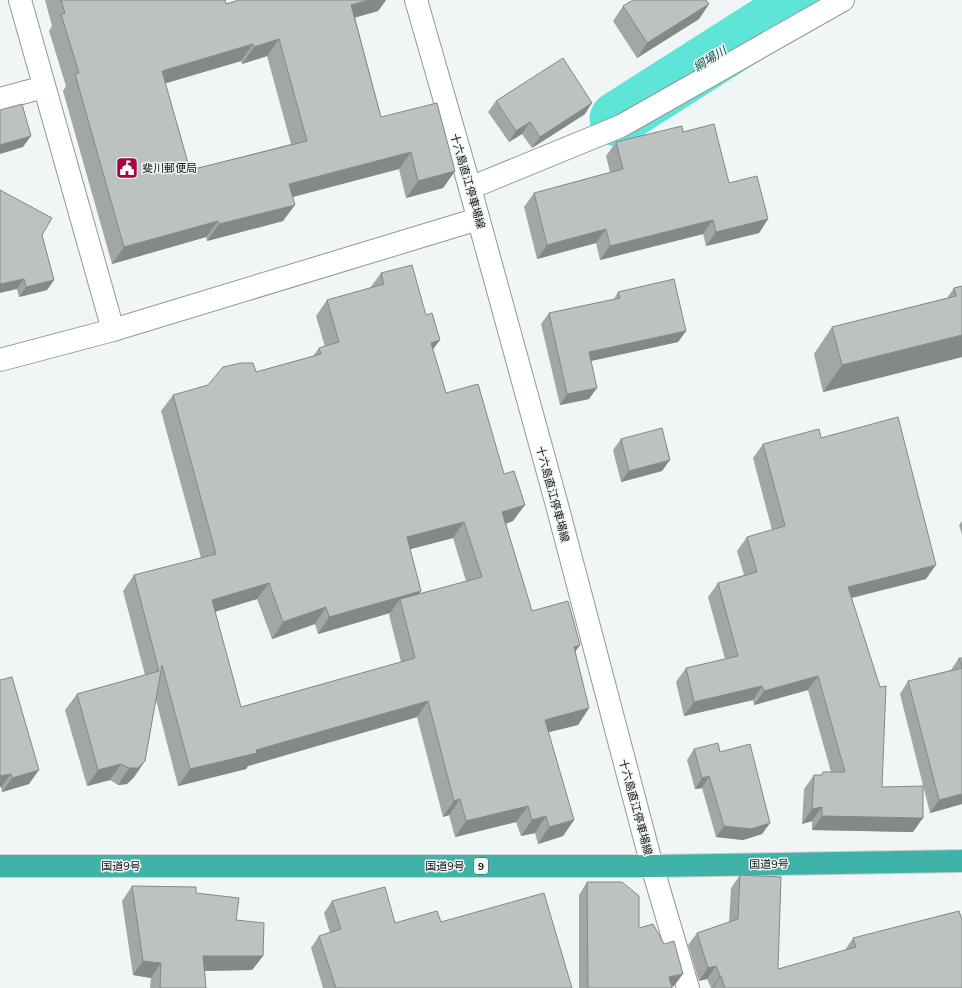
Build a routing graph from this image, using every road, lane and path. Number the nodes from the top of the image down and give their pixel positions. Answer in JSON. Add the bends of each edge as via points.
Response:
{"nodes":[{"id":1,"x":20,"y":0,"type":"edge"},
{"id":2,"x":416,"y":0,"type":"edge"},
{"id":3,"x":843,"y":0,"type":"edge"},
{"id":4,"x":44,"y":87,"type":"junction"},
{"id":5,"x":0,"y":100,"type":"edge"},
{"id":6,"x":470,"y":188,"type":"junction"},
{"id":7,"x":478,"y":219,"type":"junction"},
{"id":8,"x":113,"y":330,"type":"junction"},
{"id":9,"x":0,"y":360,"type":"edge"},
{"id":10,"x":962,"y":861,"type":"edge"},
{"id":11,"x":0,"y":866,"type":"edge"},
{"id":12,"x":652,"y":866,"type":"junction"},
{"id":13,"x":688,"y":988,"type":"edge"}],
"edges":[{"from":1,"to":4,"type":"street"},
{"from":2,"to":6,"type":"street","name":"十六島直江停車場線"},
{"from":3,"to":6,"type":"street","via":[[621,126]]},
{"from":4,"to":5,"type":"street"},
{"from":4,"to":8,"type":"street"},
{"from":6,"to":7,"type":"street","name":"十六島直江停車場線"},
{"from":7,"to":8,"type":"street"},
{"from":7,"to":12,"type":"street","name":"十六島直江停車場線"},
{"from":8,"to":9,"type":"street"},
{"from":10,"to":12,"type":"highway","name":"国道9号","number":"9"},
{"from":11,"to":12,"type":"highway","name":"国道9号","number":"9"},
{"from":12,"to":13,"type":"street","name":"十六島直江停車場線"}]}
